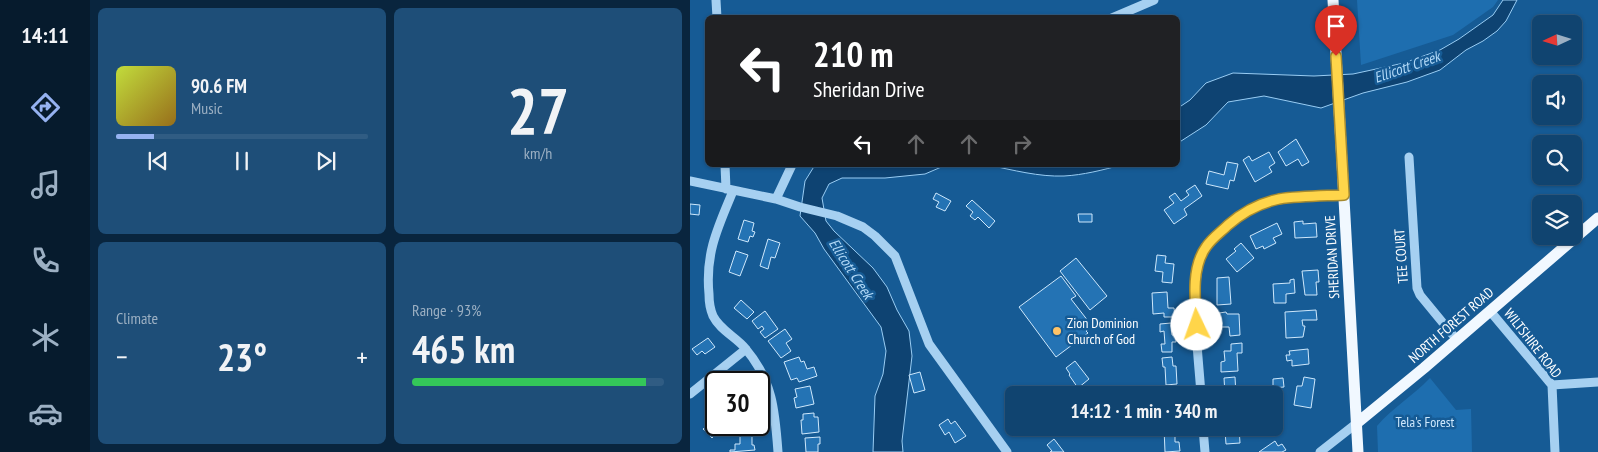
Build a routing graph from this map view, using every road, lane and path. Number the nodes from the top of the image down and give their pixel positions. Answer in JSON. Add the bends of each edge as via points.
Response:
{"nodes":[{"id":1,"x":716,"y":0,"type":"edge"},
{"id":2,"x":1154,"y":0,"type":"edge"},
{"id":3,"x":1333,"y":0,"type":"edge"},
{"id":4,"x":717,"y":15,"type":"edge"},
{"id":5,"x":1119,"y":15,"type":"edge"},
{"id":6,"x":1409,"y":157,"type":"dead end"},
{"id":7,"x":725,"y":167,"type":"edge"},
{"id":8,"x":791,"y":167,"type":"edge"},
{"id":9,"x":690,"y":181,"type":"edge"},
{"id":10,"x":729,"y":190,"type":"junction"},
{"id":11,"x":1344,"y":195,"type":"junction"},
{"id":12,"x":776,"y":200,"type":"junction"},
{"id":13,"x":1598,"y":218,"type":"edge"},
{"id":14,"x":1490,"y":311,"type":"junction"},
{"id":15,"x":1457,"y":340,"type":"junction"},
{"id":16,"x":746,"y":349,"type":"junction"},
{"id":17,"x":1598,"y":382,"type":"edge"},
{"id":18,"x":1552,"y":385,"type":"junction"},
{"id":19,"x":1201,"y":386,"type":"edge"},
{"id":20,"x":690,"y":394,"type":"edge"},
{"id":21,"x":1356,"y":423,"type":"junction"},
{"id":22,"x":1204,"y":436,"type":"edge"},
{"id":23,"x":778,"y":452,"type":"edge"},
{"id":24,"x":1007,"y":452,"type":"edge"},
{"id":25,"x":1205,"y":452,"type":"edge"},
{"id":26,"x":1320,"y":452,"type":"edge"},
{"id":27,"x":1358,"y":452,"type":"edge"},
{"id":28,"x":1555,"y":452,"type":"edge"}],
"edges":[{"from":1,"to":4,"type":"street"},
{"from":2,"to":5,"type":"street"},
{"from":3,"to":11,"type":"main road","name":"SHERIDAN DRIVE"},
{"from":6,"to":15,"type":"street","name":"TEE COURT","via":[[1417,288]]},
{"from":7,"to":10,"type":"street"},
{"from":8,"to":12,"type":"street"},
{"from":9,"to":10,"type":"street"},
{"from":10,"to":12,"type":"street"},
{"from":10,"to":16,"type":"street","via":[[707,274],[710,307],[715,319]]},
{"from":11,"to":19,"type":"street","via":[[1269,202],[1244,213],[1207,246],[1200,261],[1196,284]]},
{"from":11,"to":21,"type":"main road","name":"SHERIDAN DRIVE"},
{"from":12,"to":24,"type":"street","via":[[863,226],[895,256],[929,344]]},
{"from":13,"to":14,"type":"main road","name":"NORTH FOREST ROAD"},
{"from":14,"to":15,"type":"main road","name":"NORTH FOREST ROAD"},
{"from":14,"to":18,"type":"street","name":"WILTSHIRE ROAD"},
{"from":15,"to":21,"type":"main road","name":"NORTH FOREST ROAD"},
{"from":16,"to":20,"type":"street"},
{"from":16,"to":23,"type":"street","via":[[770,391],[776,417]]},
{"from":17,"to":18,"type":"street"},
{"from":18,"to":28,"type":"street","name":"WILTSHIRE ROAD"},
{"from":21,"to":26,"type":"street","name":"NORTH FOREST ROAD"},
{"from":21,"to":27,"type":"main road","name":"SHERIDAN DRIVE"},
{"from":22,"to":25,"type":"street"}]}
